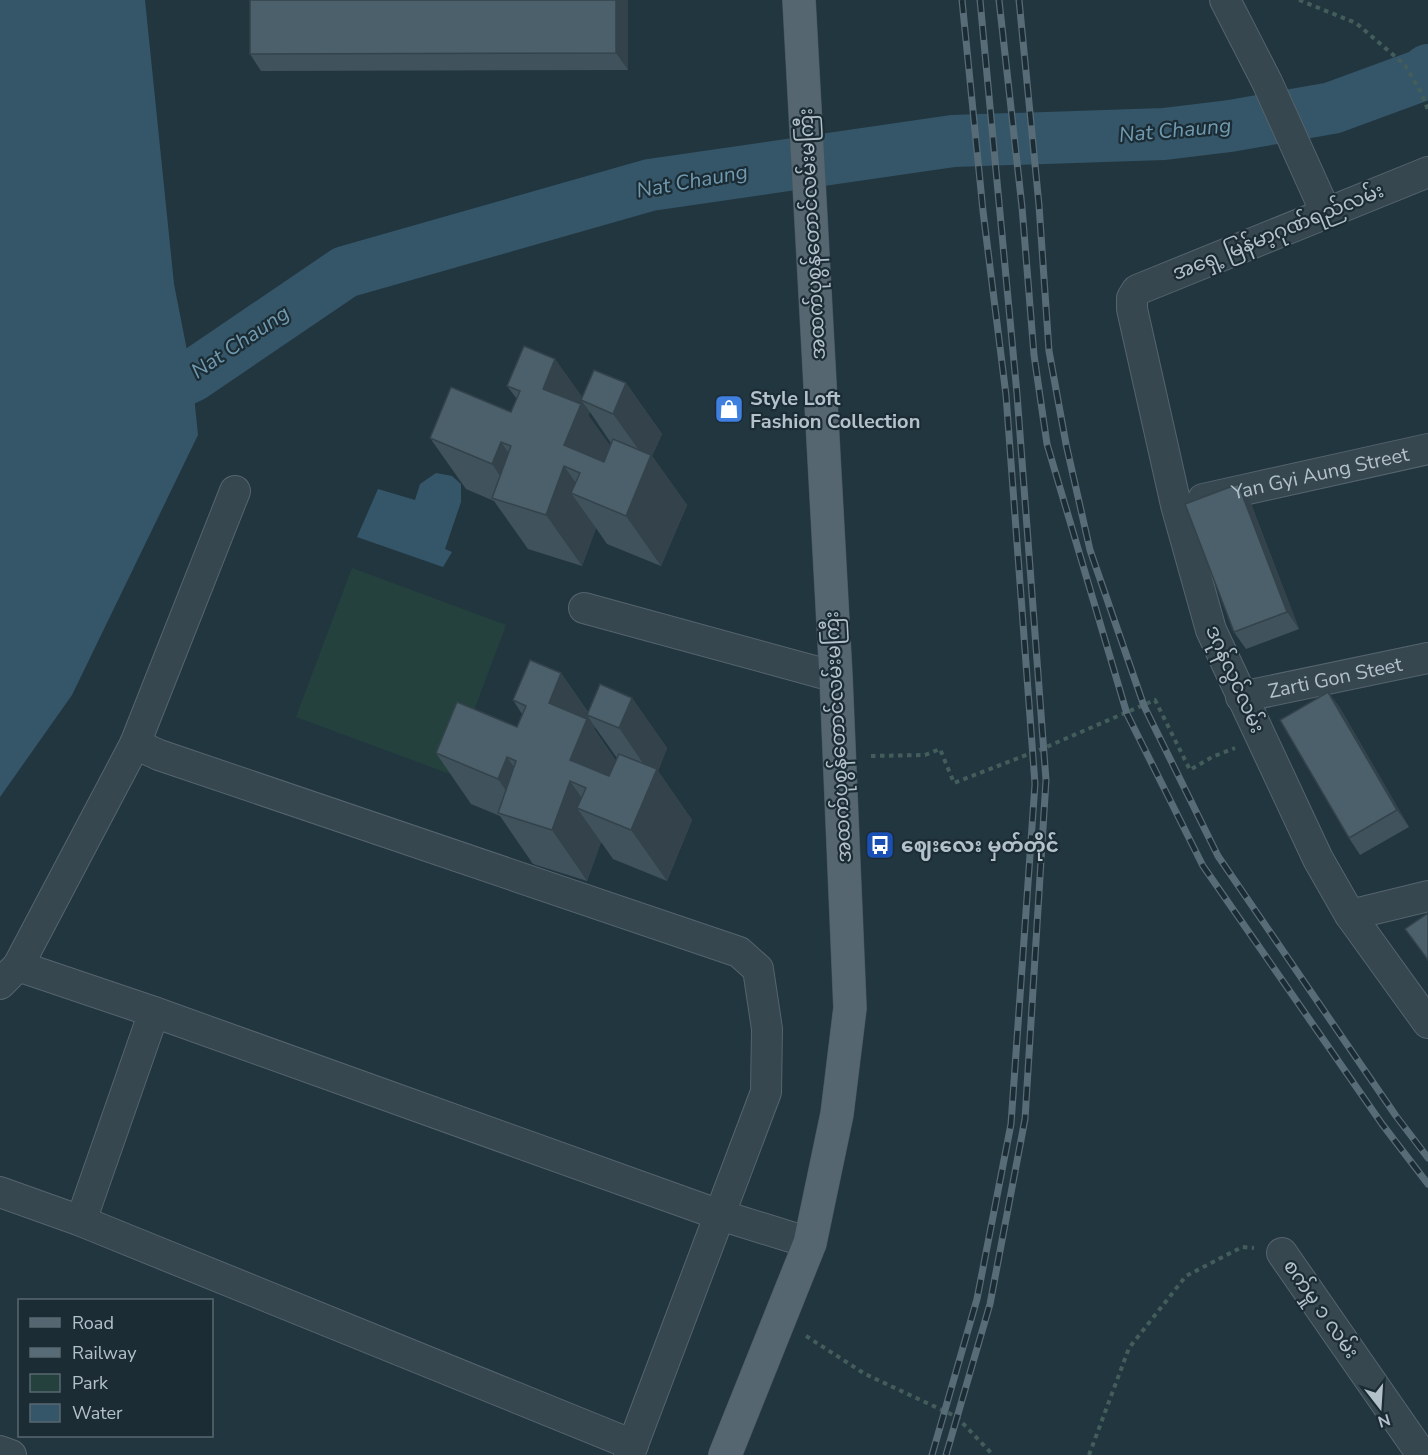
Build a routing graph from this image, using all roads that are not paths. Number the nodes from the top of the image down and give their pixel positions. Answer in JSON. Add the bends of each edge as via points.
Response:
{"nodes":[{"id":1,"x":799,"y":0,"type":"edge"},
{"id":2,"x":1225,"y":0,"type":"edge"},
{"id":3,"x":1428,"y":172,"type":"edge"},
{"id":4,"x":1326,"y":213,"type":"junction"},
{"id":5,"x":1132,"y":298,"type":"joint"},
{"id":6,"x":1428,"y":449,"type":"edge"},
{"id":7,"x":234,"y":491,"type":"dead end"},
{"id":8,"x":1176,"y":505,"type":"junction"},
{"id":9,"x":584,"y":608,"type":"dead end"},
{"id":10,"x":1428,"y":658,"type":"edge"},
{"id":11,"x":836,"y":677,"type":"junction"},
{"id":12,"x":1242,"y":697,"type":"junction"},
{"id":13,"x":135,"y":744,"type":"junction"},
{"id":14,"x":1428,"y":896,"type":"edge"},
{"id":15,"x":1350,"y":915,"type":"junction"},
{"id":16,"x":9,"y":975,"type":"edge"},
{"id":17,"x":154,"y":1012,"type":"junction"},
{"id":18,"x":1428,"y":1023,"type":"edge"},
{"id":19,"x":0,"y":1192,"type":"edge"},
{"id":20,"x":720,"y":1215,"type":"junction"},
{"id":21,"x":81,"y":1221,"type":"junction"},
{"id":22,"x":810,"y":1243,"type":"junction"},
{"id":23,"x":1282,"y":1252,"type":"road end"},
{"id":24,"x":631,"y":1450,"type":"edge"},
{"id":25,"x":0,"y":1451,"type":"edge"},
{"id":26,"x":11,"y":1455,"type":"edge"},
{"id":27,"x":724,"y":1455,"type":"edge"},
{"id":28,"x":1422,"y":1455,"type":"edge"}],
"edges":[{"from":1,"to":11,"type":"main road","name":"အထက်ပုစွန်တောင်လမ်းမကြီး"},
{"from":2,"to":4,"type":"street"},
{"from":3,"to":4,"type":"street","name":"အရှေ့ မြန်မာ့ဂုဏ်ရည်လမ်း"},
{"from":4,"to":5,"type":"street","name":"အရှေ့ မြန်မာ့ဂုဏ်ရည်လမ်း","via":[[1137,290]]},
{"from":5,"to":8,"type":"street","name":"ဒဂုန်လွင်လမ်း"},
{"from":6,"to":8,"type":"street","name":"Yan Gyi Aung Street"},
{"from":7,"to":13,"type":"street"},
{"from":8,"to":12,"type":"street","name":"ဒဂုန်လွင်လမ်း","via":[[1211,630]]},
{"from":9,"to":11,"type":"street"},
{"from":10,"to":12,"type":"street","name":"Zarti Gon Steet"},
{"from":11,"to":22,"type":"main road","name":"အထက်ပုစွန်တောင်လမ်းမကြီး","via":[[850,1008],[837,1114]]},
{"from":12,"to":15,"type":"street","name":"ဒဂုန်လွင်လမ်း","via":[[1318,859]]},
{"from":13,"to":16,"type":"street"},
{"from":13,"to":20,"type":"street","via":[[739,952],[758,969],[767,1029],[766,1092]]},
{"from":14,"to":15,"type":"street"},
{"from":15,"to":18,"type":"street","name":"ဒဂုန်လွင်လမ်း"},
{"from":16,"to":17,"type":"street"},
{"from":17,"to":20,"type":"street"},
{"from":17,"to":21,"type":"street"},
{"from":19,"to":21,"type":"street"},
{"from":20,"to":22,"type":"street"},
{"from":20,"to":24,"type":"street"},
{"from":21,"to":24,"type":"street"},
{"from":22,"to":27,"type":"main road","name":"အထက်ပုစွန်တောင်လမ်းမကြီး"},
{"from":23,"to":28,"type":"street","name":"စက်မှု ၁ လမ်း"},
{"from":25,"to":26,"type":"street"}]}
